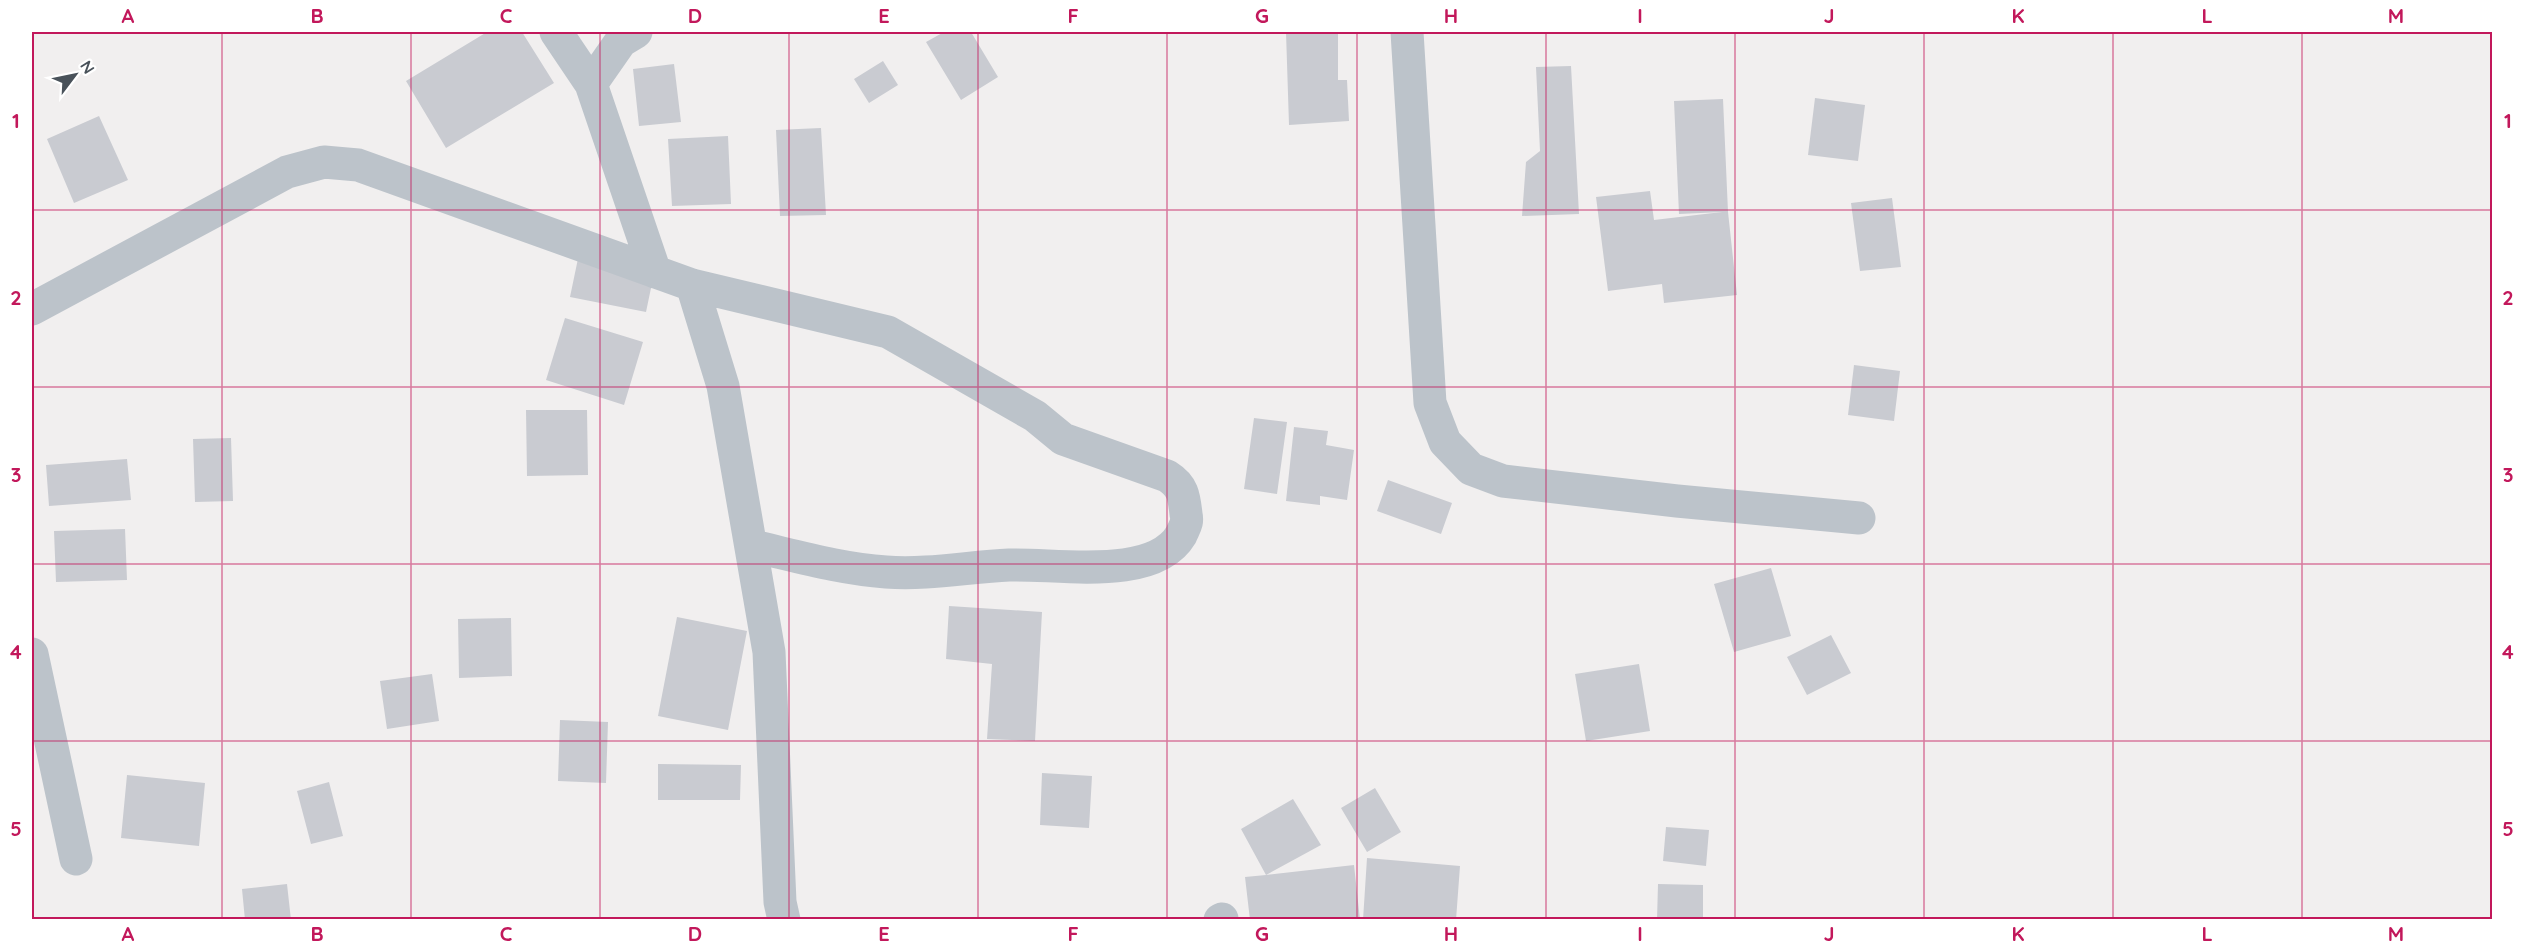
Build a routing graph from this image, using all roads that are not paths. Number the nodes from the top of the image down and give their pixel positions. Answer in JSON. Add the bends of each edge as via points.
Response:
{"nodes":[{"id":1,"x":556,"y":32,"type":"edge"},
{"id":2,"x":636,"y":32,"type":"edge"},
{"id":3,"x":1407,"y":32,"type":"edge"},
{"id":4,"x":591,"y":84,"type":"junction"},
{"id":5,"x":655,"y":272,"type":"junction"},
{"id":6,"x":693,"y":285,"type":"junction"},
{"id":7,"x":32,"y":309,"type":"edge"},
{"id":8,"x":1859,"y":518,"type":"dead end"},
{"id":9,"x":752,"y":546,"type":"junction"},
{"id":10,"x":32,"y":654,"type":"edge"},
{"id":11,"x":76,"y":859,"type":"dead end"},
{"id":12,"x":784,"y":920,"type":"edge"}],
"edges":[{"from":1,"to":4,"type":"street"},
{"from":2,"to":4,"type":"street","via":[[621,41]]},
{"from":3,"to":8,"type":"street","via":[[1430,403],[1445,442],[1471,469],[1503,481]]},
{"from":4,"to":5,"type":"street"},
{"from":5,"to":6,"type":"street"},
{"from":5,"to":7,"type":"street","via":[[358,165],[324,162],[286,172]]},
{"from":6,"to":9,"type":"street","via":[[723,386]]},
{"from":6,"to":9,"type":"street","via":[[888,332],[909,341],[1035,416],[1063,439],[1167,476],[1184,492],[1188,522],[1174,545],[1159,556],[1138,563],[1087,566],[1010,565],[885,572]]},
{"from":9,"to":12,"type":"street","via":[[769,652]]},
{"from":10,"to":11,"type":"street"}]}
